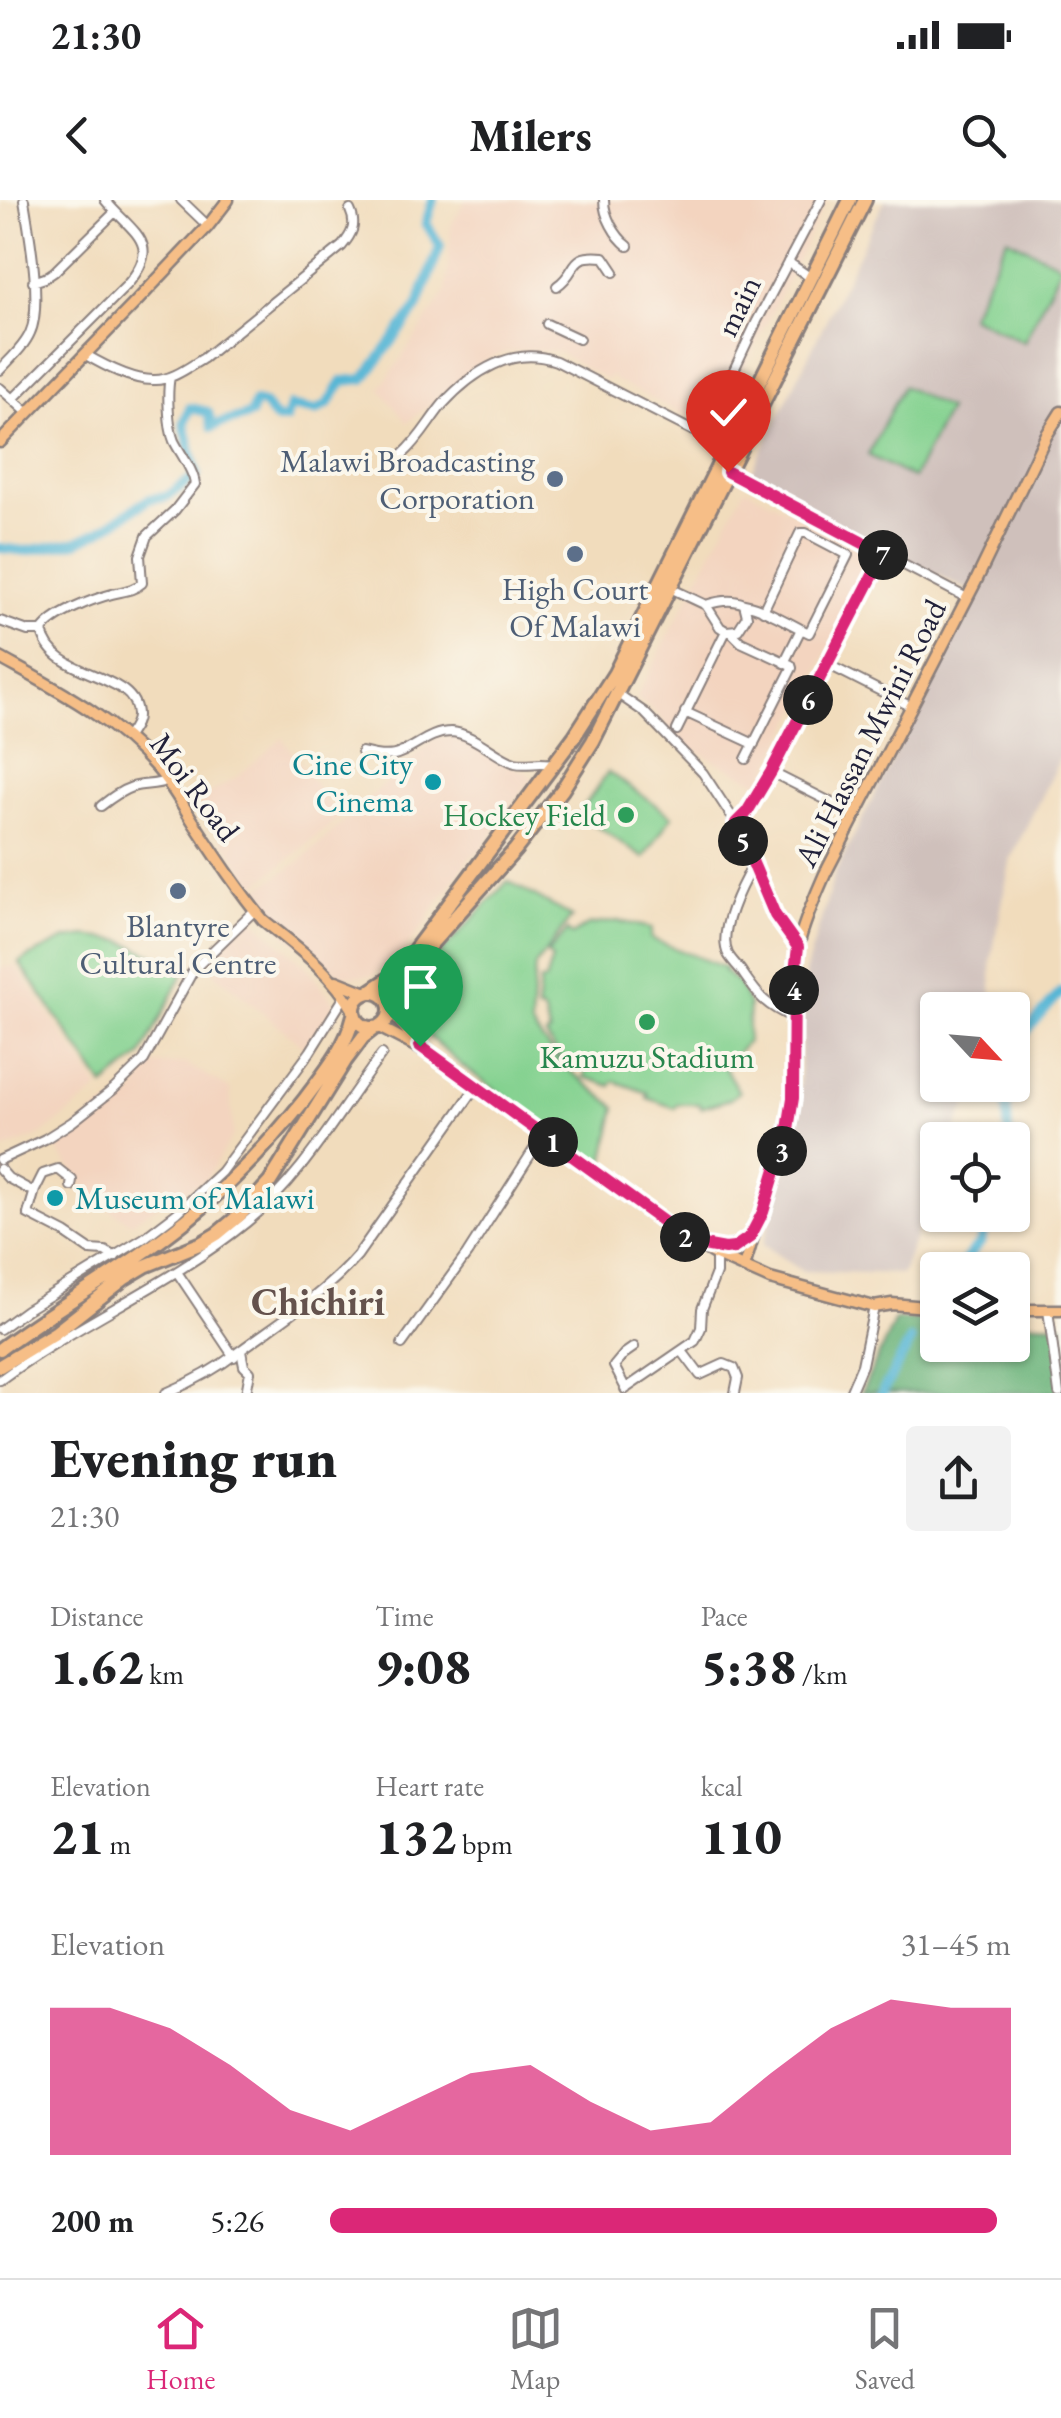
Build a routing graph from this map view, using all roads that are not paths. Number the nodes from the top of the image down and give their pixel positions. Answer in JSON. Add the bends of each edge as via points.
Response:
{"nodes":[{"id":1,"x":24,"y":200,"type":"edge"},
{"id":2,"x":106,"y":200,"type":"edge"},
{"id":3,"x":181,"y":200,"type":"edge"},
{"id":4,"x":228,"y":200,"type":"edge"},
{"id":5,"x":604,"y":200,"type":"edge"},
{"id":6,"x":821,"y":200,"type":"edge"},
{"id":7,"x":850,"y":200,"type":"edge"},
{"id":8,"x":865,"y":200,"type":"edge"},
{"id":9,"x":350,"y":210,"type":"dead end"},
{"id":10,"x":115,"y":212,"type":"junction"},
{"id":11,"x":208,"y":226,"type":"junction"},
{"id":12,"x":628,"y":246,"type":"dead end"},
{"id":13,"x":788,"y":262,"type":"junction"},
{"id":14,"x":820,"y":270,"type":"junction"},
{"id":15,"x":614,"y":272,"type":"dead end"},
{"id":16,"x":34,"y":282,"type":"junction"},
{"id":17,"x":556,"y":286,"type":"dead end"},
{"id":18,"x":547,"y":324,"type":"dead end"},
{"id":19,"x":579,"y":339,"type":"dead end"},
{"id":20,"x":86,"y":355,"type":"junction"},
{"id":21,"x":0,"y":370,"type":"edge"},
{"id":22,"x":170,"y":377,"type":"junction"},
{"id":23,"x":0,"y":388,"type":"edge"},
{"id":24,"x":13,"y":399,"type":"junction"},
{"id":25,"x":1061,"y":412,"type":"edge"},
{"id":26,"x":28,"y":413,"type":"junction"},
{"id":27,"x":703,"y":436,"type":"junction"},
{"id":28,"x":0,"y":442,"type":"edge"},
{"id":29,"x":728,"y":445,"type":"junction"},
{"id":30,"x":403,"y":454,"type":"dead end"},
{"id":31,"x":728,"y":472,"type":"junction"},
{"id":32,"x":884,"y":554,"type":"junction"},
{"id":33,"x":670,"y":588,"type":"junction"},
{"id":34,"x":968,"y":598,"type":"junction"},
{"id":35,"x":744,"y":604,"type":"junction"},
{"id":36,"x":706,"y":605,"type":"junction"},
{"id":37,"x":763,"y":610,"type":"junction"},
{"id":38,"x":0,"y":621,"type":"edge"},
{"id":39,"x":801,"y":629,"type":"junction"},
{"id":40,"x":42,"y":631,"type":"junction"},
{"id":41,"x":729,"y":631,"type":"junction"},
{"id":42,"x":0,"y":658,"type":"edge"},
{"id":43,"x":784,"y":662,"type":"junction"},
{"id":44,"x":827,"y":664,"type":"junction"},
{"id":45,"x":618,"y":694,"type":"junction"},
{"id":46,"x":910,"y":706,"type":"junction"},
{"id":47,"x":686,"y":712,"type":"junction"},
{"id":48,"x":676,"y":730,"type":"dead end"},
{"id":49,"x":127,"y":738,"type":"junction"},
{"id":50,"x":754,"y":744,"type":"junction"},
{"id":51,"x":362,"y":752,"type":"dead end"},
{"id":52,"x":746,"y":759,"type":"dead end"},
{"id":53,"x":551,"y":768,"type":"junction"},
{"id":54,"x":771,"y":772,"type":"junction"},
{"id":55,"x":166,"y":781,"type":"junction"},
{"id":56,"x":562,"y":790,"type":"junction"},
{"id":57,"x":101,"y":806,"type":"dead end"},
{"id":58,"x":856,"y":814,"type":"junction"},
{"id":59,"x":736,"y":823,"type":"junction"},
{"id":60,"x":753,"y":865,"type":"junction"},
{"id":61,"x":255,"y":910,"type":"junction"},
{"id":62,"x":798,"y":947,"type":"junction"},
{"id":63,"x":327,"y":974,"type":"junction"},
{"id":64,"x":368,"y":992,"type":"junction"},
{"id":65,"x":345,"y":996,"type":"junction"},
{"id":66,"x":390,"y":1010,"type":"junction"},
{"id":67,"x":354,"y":1013,"type":"junction"},
{"id":68,"x":794,"y":1018,"type":"junction"},
{"id":69,"x":376,"y":1028,"type":"junction"},
{"id":70,"x":420,"y":1046,"type":"junction"},
{"id":71,"x":382,"y":1054,"type":"dead end"},
{"id":72,"x":476,"y":1087,"type":"junction"},
{"id":73,"x":544,"y":1135,"type":"junction"},
{"id":74,"x":0,"y":1160,"type":"edge"},
{"id":75,"x":0,"y":1169,"type":"edge"},
{"id":76,"x":71,"y":1186,"type":"dead end"},
{"id":77,"x":35,"y":1190,"type":"junction"},
{"id":78,"x":757,"y":1223,"type":"junction"},
{"id":79,"x":754,"y":1240,"type":"junction"},
{"id":80,"x":698,"y":1244,"type":"junction"},
{"id":81,"x":716,"y":1255,"type":"junction"},
{"id":82,"x":126,"y":1263,"type":"junction"},
{"id":83,"x":744,"y":1268,"type":"junction"},
{"id":84,"x":178,"y":1272,"type":"junction"},
{"id":85,"x":770,"y":1278,"type":"junction"},
{"id":86,"x":164,"y":1280,"type":"junction"},
{"id":87,"x":920,"y":1306,"type":"edge"},
{"id":88,"x":874,"y":1307,"type":"junction"},
{"id":89,"x":1030,"y":1310,"type":"edge"},
{"id":90,"x":1048,"y":1310,"type":"junction"},
{"id":91,"x":1061,"y":1310,"type":"edge"},
{"id":92,"x":0,"y":1328,"type":"edge"},
{"id":93,"x":402,"y":1344,"type":"dead end"},
{"id":94,"x":634,"y":1347,"type":"dead end"},
{"id":95,"x":0,"y":1349,"type":"edge"},
{"id":96,"x":682,"y":1351,"type":"junction"},
{"id":97,"x":237,"y":1354,"type":"junction"},
{"id":98,"x":0,"y":1366,"type":"edge"},
{"id":99,"x":0,"y":1380,"type":"edge"},
{"id":100,"x":627,"y":1391,"type":"edge"},
{"id":101,"x":166,"y":1393,"type":"edge"},
{"id":102,"x":246,"y":1393,"type":"edge"},
{"id":103,"x":735,"y":1393,"type":"edge"},
{"id":104,"x":850,"y":1393,"type":"edge"},
{"id":105,"x":1059,"y":1393,"type":"edge"}],
"edges":[{"from":1,"to":16,"type":"street"},
{"from":2,"to":10,"type":"street"},
{"from":3,"to":11,"type":"street"},
{"from":4,"to":11,"type":"main road"},
{"from":5,"to":12,"type":"street","via":[[614,232]]},
{"from":6,"to":13,"type":"street","name":"main"},
{"from":7,"to":14,"type":"highway"},
{"from":8,"to":14,"type":"highway"},
{"from":9,"to":22,"type":"street","via":[[352,234],[342,246],[204,358]]},
{"from":10,"to":16,"type":"street","via":[[54,272]]},
{"from":10,"to":24,"type":"street","via":[[142,242],[141,266]]},
{"from":11,"to":20,"type":"main road"},
{"from":13,"to":14,"type":"street"},
{"from":13,"to":27,"type":"street","name":"main"},
{"from":14,"to":29,"type":"highway"},
{"from":14,"to":31,"type":"highway"},
{"from":15,"to":17,"type":"street","via":[[604,257],[581,257]]},
{"from":16,"to":21,"type":"street","via":[[30,334]]},
{"from":18,"to":19,"type":"street"},
{"from":20,"to":22,"type":"street","via":[[132,375]]},
{"from":20,"to":26,"type":"main road"},
{"from":22,"to":40,"type":"street","via":[[171,430],[195,484],[146,536],[140,586],[85,604]]},
{"from":23,"to":24,"type":"street"},
{"from":24,"to":26,"type":"street"},
{"from":25,"to":34,"type":"main road","name":"Ali Hassan Mwini Road"},
{"from":26,"to":28,"type":"main road"},
{"from":27,"to":29,"type":"street"},
{"from":27,"to":30,"type":"street","via":[[556,361],[529,356],[506,358],[473,377]]},
{"from":29,"to":53,"type":"highway","via":[[625,656]]},
{"from":31,"to":32,"type":"street"},
{"from":31,"to":33,"type":"highway"},
{"from":32,"to":34,"type":"street"},
{"from":32,"to":44,"type":"street"},
{"from":33,"to":36,"type":"street"},
{"from":33,"to":45,"type":"highway"},
{"from":34,"to":46,"type":"main road","name":"Ali Hassan Mwini Road"},
{"from":35,"to":36,"type":"street"},
{"from":35,"to":37,"type":"street"},
{"from":35,"to":41,"type":"street","via":[[742,626]]},
{"from":36,"to":41,"type":"street"},
{"from":37,"to":39,"type":"street"},
{"from":37,"to":39,"type":"street","via":[[800,533],[846,553],[812,630]]},
{"from":38,"to":40,"type":"street"},
{"from":39,"to":43,"type":"street"},
{"from":40,"to":49,"type":"street","via":[[56,656],[130,696],[137,716]]},
{"from":41,"to":43,"type":"street"},
{"from":41,"to":47,"type":"street"},
{"from":42,"to":49,"type":"main road","name":"Moi Road","via":[[94,711]]},
{"from":43,"to":50,"type":"street","via":[[792,670]]},
{"from":44,"to":46,"type":"street"},
{"from":44,"to":54,"type":"street"},
{"from":45,"to":56,"type":"highway"},
{"from":45,"to":59,"type":"street","via":[[702,773]]},
{"from":46,"to":58,"type":"main road","name":"Ali Hassan Mwini Road"},
{"from":47,"to":48,"type":"street"},
{"from":47,"to":50,"type":"street"},
{"from":49,"to":55,"type":"main road","name":"Moi Road"},
{"from":50,"to":52,"type":"street"},
{"from":51,"to":53,"type":"street","via":[[398,755],[450,732],[514,763],[546,762]]},
{"from":53,"to":56,"type":"highway"},
{"from":53,"to":64,"type":"highway","via":[[402,967]]},
{"from":54,"to":58,"type":"street"},
{"from":54,"to":59,"type":"street"},
{"from":55,"to":57,"type":"street","via":[[135,786]]},
{"from":55,"to":61,"type":"main road","name":"Moi Road"},
{"from":56,"to":66,"type":"highway","via":[[406,972]]},
{"from":58,"to":62,"type":"main road","name":"Ali Hassan Mwini Road"},
{"from":59,"to":60,"type":"street"},
{"from":60,"to":62,"type":"street"},
{"from":60,"to":68,"type":"street","via":[[726,930],[726,952],[770,1008]]},
{"from":61,"to":63,"type":"main road","name":"Moi Road"},
{"from":61,"to":74,"type":"street","via":[[194,968],[144,1060],[72,1122]]},
{"from":62,"to":68,"type":"main road","name":"Ali Hassan Mwini Road"},
{"from":63,"to":64,"type":"main road"},
{"from":63,"to":65,"type":"main road"},
{"from":64,"to":66,"type":"highway","via":[[381,994]]},
{"from":64,"to":67,"type":"highway"},
{"from":65,"to":67,"type":"main road"},
{"from":65,"to":82,"type":"street","via":[[236,1155],[144,1238]]},
{"from":66,"to":69,"type":"highway"},
{"from":66,"to":70,"type":"main road"},
{"from":67,"to":69,"type":"highway","via":[[361,1025]]},
{"from":67,"to":82,"type":"highway","via":[[340,1053],[260,1151],[186,1221]]},
{"from":68,"to":78,"type":"main road","name":"Ali Hassan Mwini Road","via":[[788,1129]]},
{"from":69,"to":70,"type":"main road"},
{"from":69,"to":82,"type":"highway","via":[[344,1061],[252,1204],[202,1243]]},
{"from":70,"to":72,"type":"main road"},
{"from":71,"to":84,"type":"street","via":[[283,1188]]},
{"from":72,"to":73,"type":"main road"},
{"from":72,"to":97,"type":"street","via":[[343,1272]]},
{"from":73,"to":80,"type":"main road"},
{"from":73,"to":93,"type":"street"},
{"from":75,"to":77,"type":"street"},
{"from":76,"to":77,"type":"street","via":[[69,1176],[54,1169]]},
{"from":77,"to":82,"type":"street","via":[[28,1214]]},
{"from":78,"to":79,"type":"main road","name":"Ali Hassan Mwini Road"},
{"from":78,"to":80,"type":"main road","via":[[734,1248]]},
{"from":79,"to":83,"type":"main road","name":"Ali Hassan Mwini Road"},
{"from":79,"to":85,"type":"main road","via":[[758,1268]]},
{"from":80,"to":81,"type":"main road"},
{"from":81,"to":83,"type":"main road"},
{"from":81,"to":96,"type":"street","via":[[701,1328]]},
{"from":82,"to":86,"type":"street"},
{"from":82,"to":92,"type":"street"},
{"from":82,"to":95,"type":"highway"},
{"from":82,"to":98,"type":"highway","via":[[55,1333]]},
{"from":83,"to":85,"type":"main road"},
{"from":84,"to":86,"type":"street"},
{"from":84,"to":97,"type":"street"},
{"from":85,"to":88,"type":"main road"},
{"from":86,"to":99,"type":"street"},
{"from":87,"to":88,"type":"main road"},
{"from":88,"to":104,"type":"street"},
{"from":89,"to":90,"type":"main road"},
{"from":90,"to":91,"type":"main road"},
{"from":90,"to":105,"type":"street"},
{"from":94,"to":100,"type":"street","via":[[614,1366]]},
{"from":96,"to":100,"type":"street"},
{"from":96,"to":103,"type":"street","via":[[700,1375],[724,1364],[734,1368]]},
{"from":97,"to":101,"type":"street"},
{"from":97,"to":102,"type":"street","via":[[250,1372]]}]}
